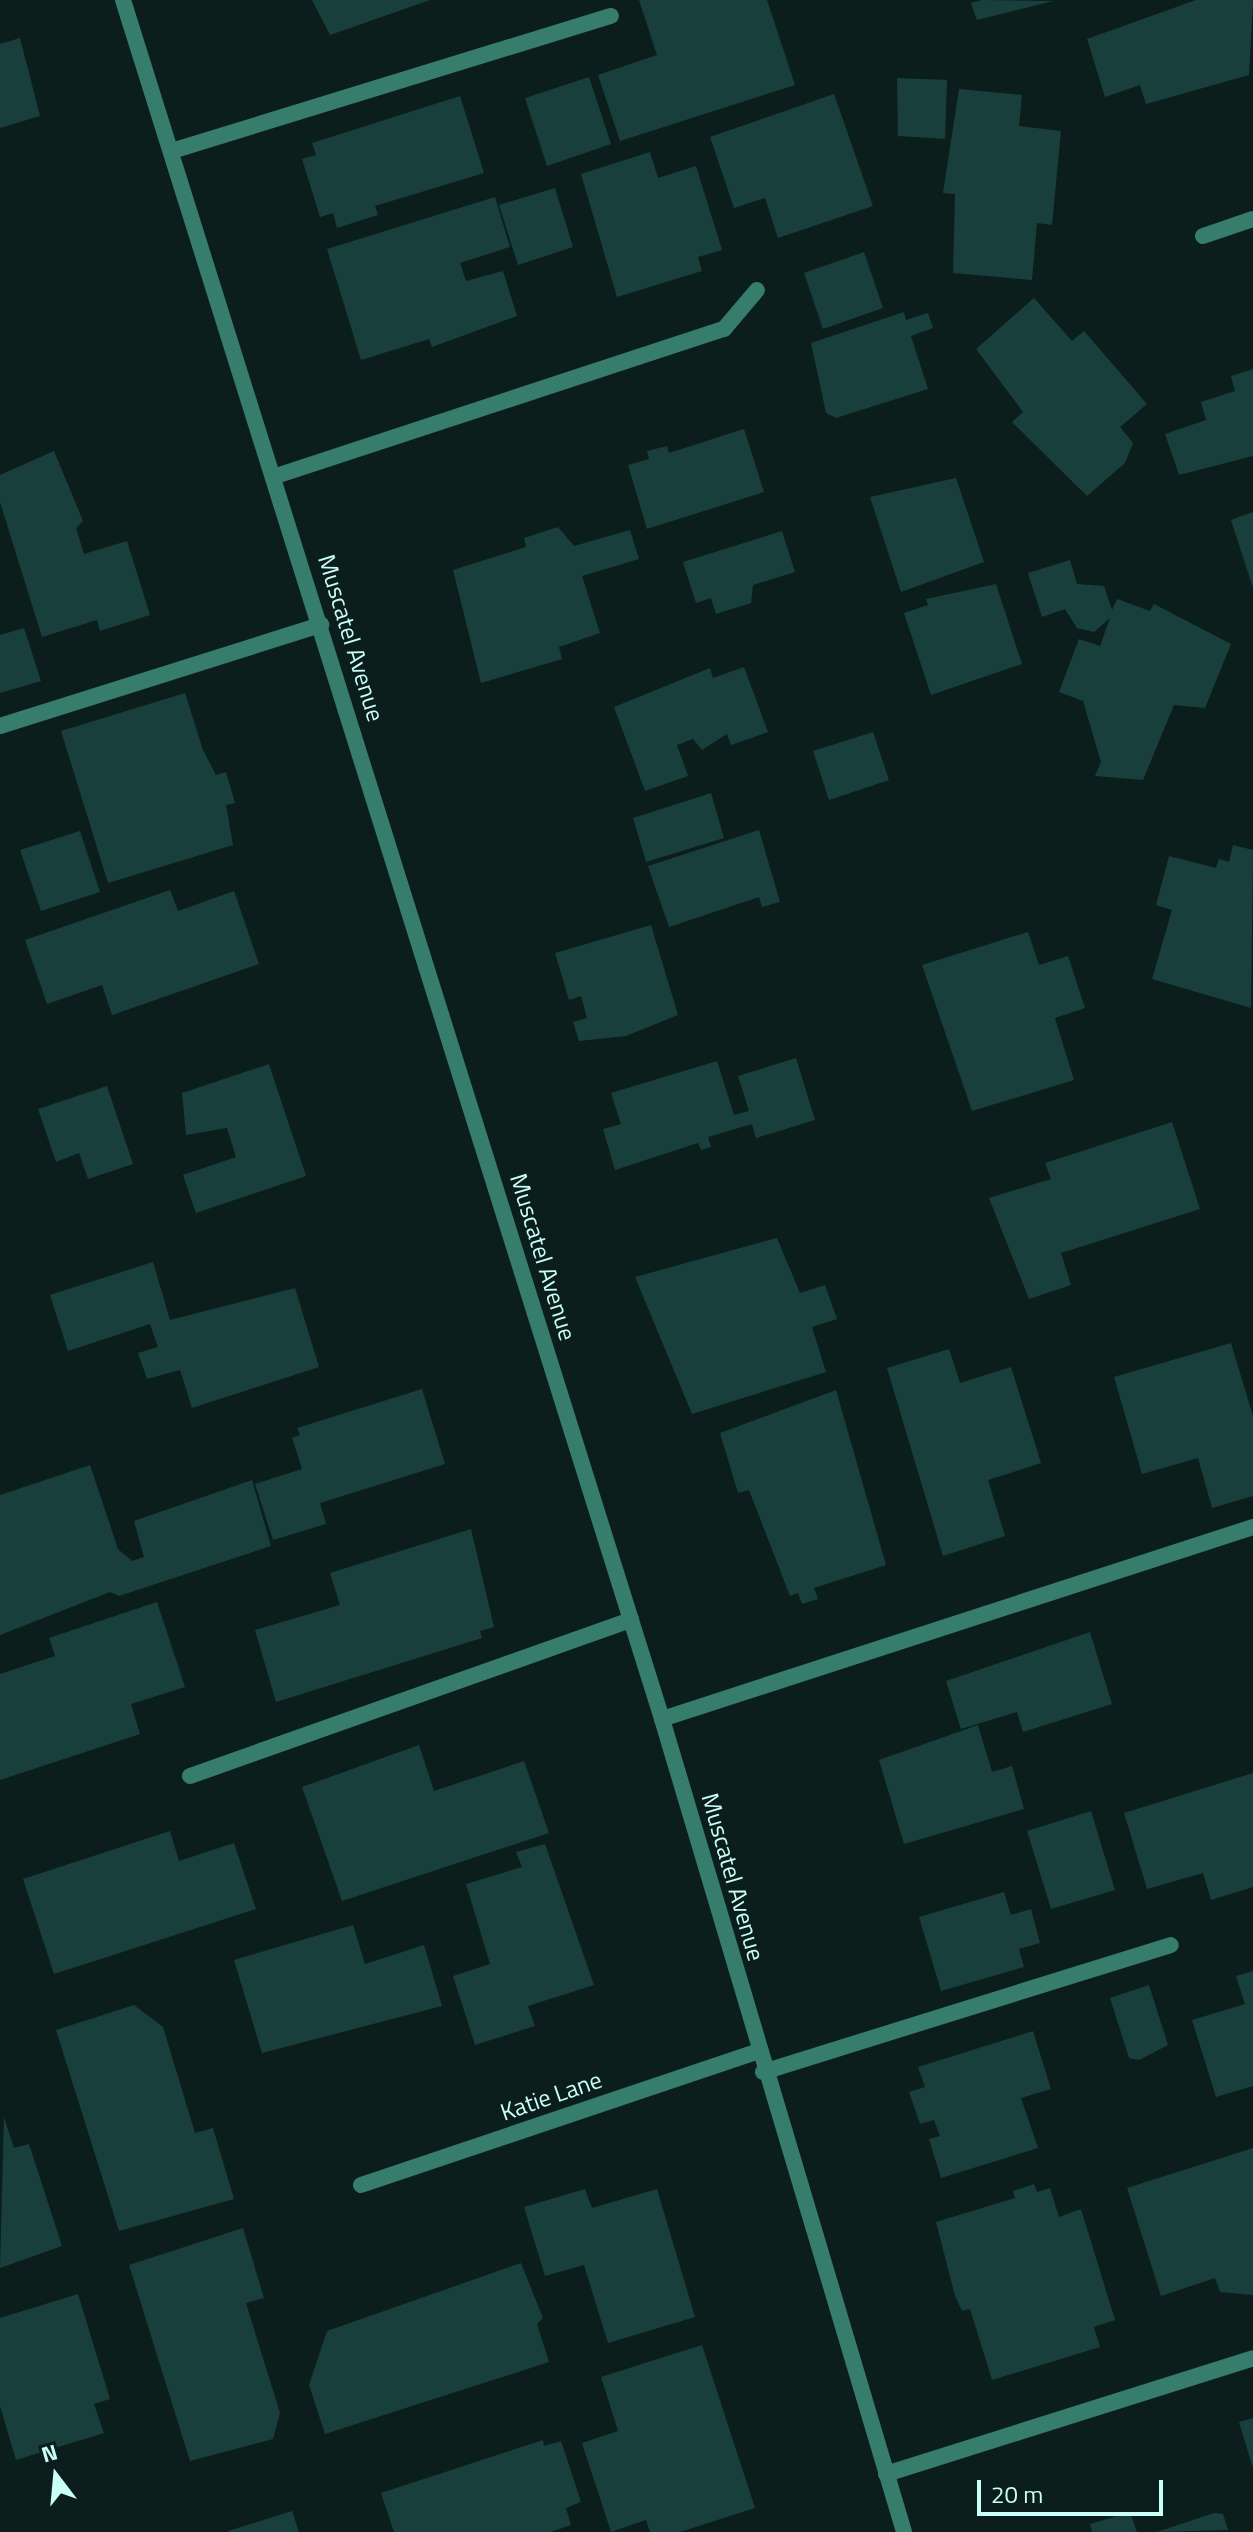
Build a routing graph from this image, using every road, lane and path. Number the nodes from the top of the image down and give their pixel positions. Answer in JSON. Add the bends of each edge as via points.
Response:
{"nodes":[{"id":1,"x":123,"y":0,"type":"edge"},
{"id":2,"x":611,"y":16,"type":"dead end"},
{"id":3,"x":175,"y":150,"type":"junction"},
{"id":4,"x":1253,"y":219,"type":"edge"},
{"id":5,"x":1203,"y":236,"type":"dead end"},
{"id":6,"x":757,"y":290,"type":"dead end"},
{"id":7,"x":276,"y":476,"type":"junction"},
{"id":8,"x":321,"y":625,"type":"junction"},
{"id":9,"x":0,"y":726,"type":"edge"},
{"id":10,"x":1253,"y":1527,"type":"edge"},
{"id":11,"x":631,"y":1620,"type":"junction"},
{"id":12,"x":662,"y":1719,"type":"junction"},
{"id":13,"x":190,"y":1776,"type":"dead end"},
{"id":14,"x":1171,"y":1945,"type":"dead end"},
{"id":15,"x":757,"y":2052,"type":"junction"},
{"id":16,"x":763,"y":2072,"type":"junction"},
{"id":17,"x":361,"y":2185,"type":"dead end"},
{"id":18,"x":1253,"y":2358,"type":"edge"},
{"id":19,"x":886,"y":2474,"type":"junction"},
{"id":20,"x":904,"y":2532,"type":"edge"}],
"edges":[{"from":1,"to":3,"type":"street","name":"Muscatel Avenue"},
{"from":2,"to":3,"type":"street"},
{"from":3,"to":7,"type":"street","name":"Muscatel Avenue"},
{"from":4,"to":5,"type":"street"},
{"from":6,"to":7,"type":"street","via":[[724,329]]},
{"from":7,"to":8,"type":"street","name":"Muscatel Avenue"},
{"from":8,"to":9,"type":"street"},
{"from":8,"to":11,"type":"street","name":"Muscatel Avenue"},
{"from":10,"to":12,"type":"street"},
{"from":11,"to":12,"type":"street","name":"Muscatel Avenue"},
{"from":11,"to":13,"type":"street"},
{"from":12,"to":15,"type":"street","name":"Muscatel Avenue"},
{"from":14,"to":16,"type":"street"},
{"from":15,"to":16,"type":"street","name":"Muscatel Avenue"},
{"from":15,"to":17,"type":"street","name":"Katie Lane"},
{"from":16,"to":19,"type":"street","name":"Muscatel Avenue"},
{"from":18,"to":19,"type":"street"},
{"from":19,"to":20,"type":"street","name":"Muscatel Avenue"}]}
